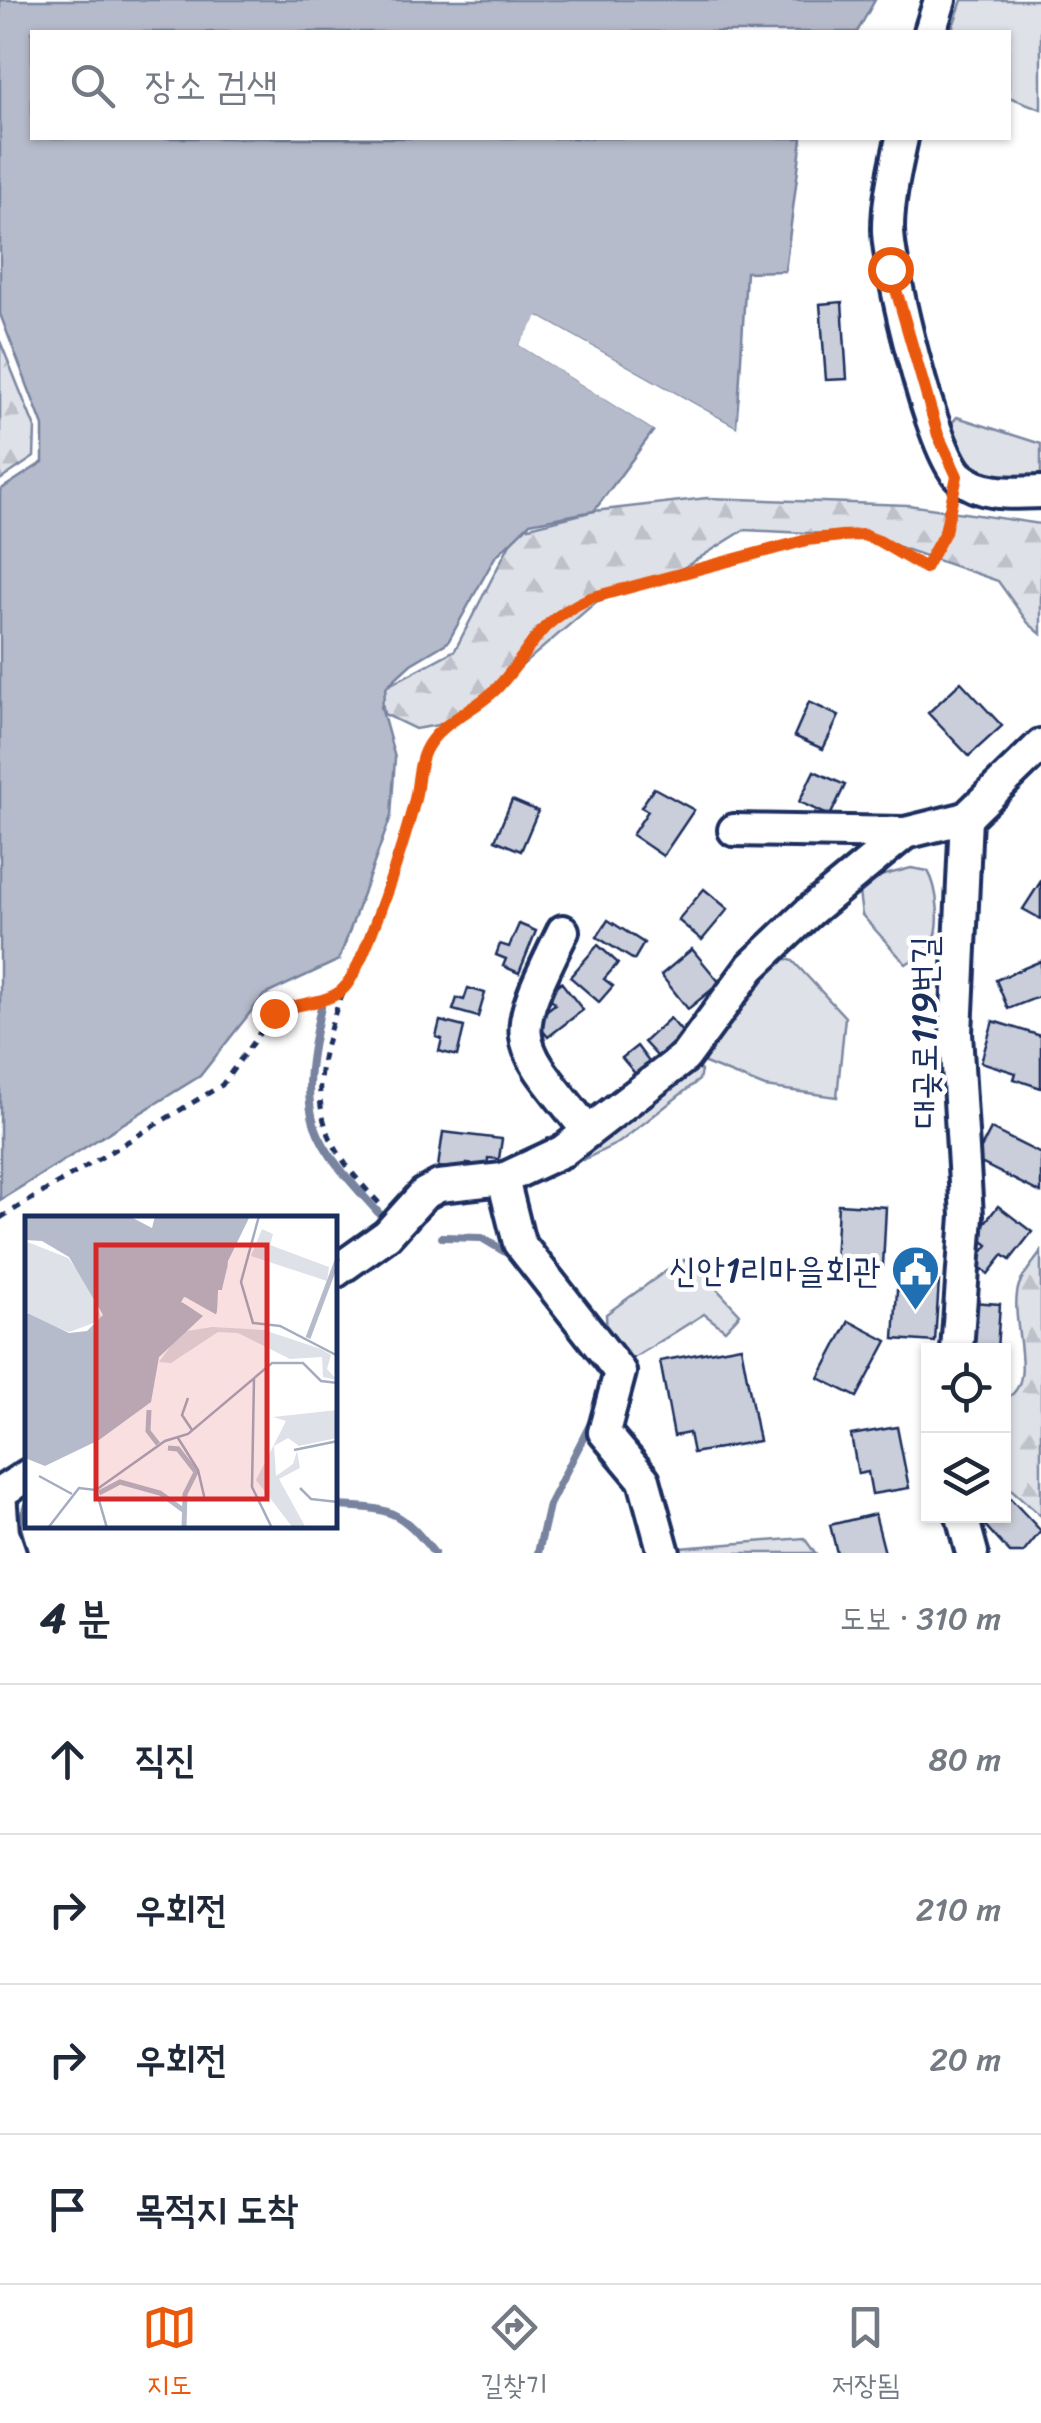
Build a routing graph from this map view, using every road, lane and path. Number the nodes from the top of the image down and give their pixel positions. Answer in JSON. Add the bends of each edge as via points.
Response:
{"nodes":[{"id":1,"x":940,"y":0,"type":"edge"},
{"id":2,"x":931,"y":30,"type":"edge"},
{"id":3,"x":902,"y":140,"type":"edge"},
{"id":4,"x":957,"y":476,"type":"junction"},
{"id":5,"x":1041,"y":492,"type":"edge"},
{"id":6,"x":1041,"y":745,"type":"edge"},
{"id":7,"x":966,"y":818,"type":"junction"},
{"id":8,"x":734,"y":830,"type":"dead end"},
{"id":9,"x":904,"y":833,"type":"junction"},
{"id":10,"x":563,"y":931,"type":"dead end"},
{"id":11,"x":344,"y":990,"type":"junction"},
{"id":12,"x":588,"y":1131,"type":"junction"},
{"id":13,"x":503,"y":1179,"type":"junction"},
{"id":14,"x":0,"y":1218,"type":"edge"},
{"id":15,"x":398,"y":1222,"type":"junction"},
{"id":16,"x":338,"y":1270,"type":"edge"},
{"id":17,"x":958,"y":1343,"type":"edge"},
{"id":18,"x":25,"y":1477,"type":"edge"},
{"id":19,"x":0,"y":1493,"type":"edge"},
{"id":20,"x":964,"y":1523,"type":"edge"},
{"id":21,"x":10,"y":1553,"type":"edge"},
{"id":22,"x":664,"y":1553,"type":"edge"},
{"id":23,"x":972,"y":1553,"type":"edge"}],
"edges":[{"from":1,"to":2,"type":"lane"},
{"from":3,"to":4,"type":"lane","via":[[888,227],[890,269],[938,435]]},
{"from":4,"to":5,"type":"lane","via":[[1000,493]]},
{"from":4,"to":11,"type":"path","via":[[945,532],[925,568],[863,535],[807,540],[590,598],[543,626],[496,690],[426,748],[415,802],[356,973]]},
{"from":6,"to":7,"type":"lane"},
{"from":7,"to":9,"type":"lane"},
{"from":7,"to":17,"type":"lane","name":"대곶로119번길","via":[[956,1033],[966,1216]]},
{"from":8,"to":9,"type":"lane"},
{"from":9,"to":12,"type":"lane","via":[[776,941],[685,1056]]},
{"from":10,"to":12,"type":"lane","via":[[532,995],[522,1039]]},
{"from":11,"to":14,"type":"path","via":[[274,1013],[222,1085]]},
{"from":11,"to":15,"type":"path","via":[[320,1080],[323,1122],[333,1150]]},
{"from":12,"to":13,"type":"lane","via":[[562,1152]]},
{"from":13,"to":15,"type":"lane","via":[[439,1186]]},
{"from":13,"to":22,"type":"lane","via":[[520,1243],[620,1372],[604,1432],[644,1480]]},
{"from":15,"to":16,"type":"lane"},
{"from":18,"to":19,"type":"lane"},
{"from":19,"to":21,"type":"lane"},
{"from":20,"to":23,"type":"lane"}]}
